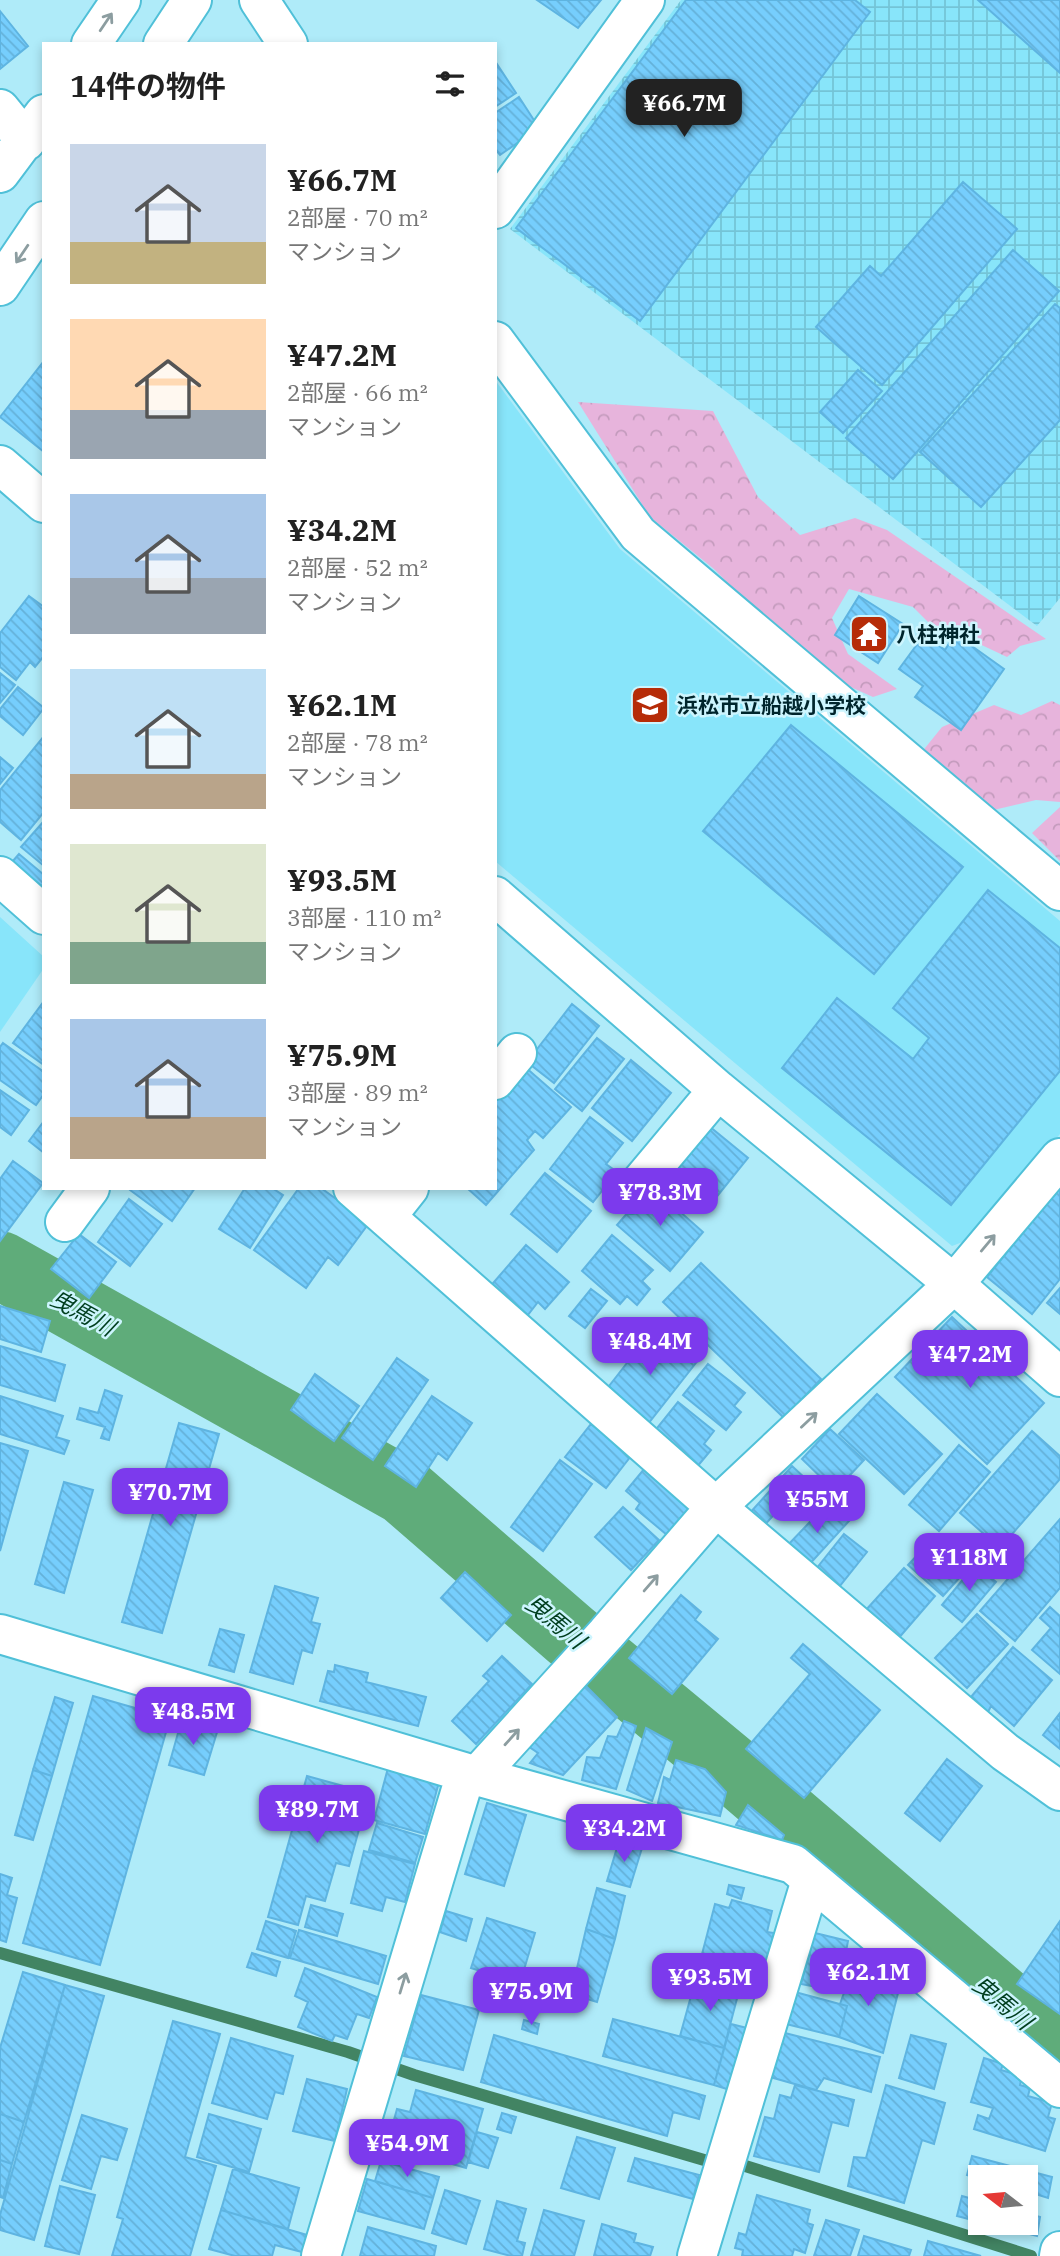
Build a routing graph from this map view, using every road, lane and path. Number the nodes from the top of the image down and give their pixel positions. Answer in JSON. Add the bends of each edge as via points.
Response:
{"nodes":[{"id":1,"x":121,"y":0,"type":"edge"},
{"id":2,"x":192,"y":0,"type":"edge"},
{"id":3,"x":259,"y":0,"type":"edge"},
{"id":4,"x":645,"y":0,"type":"edge"},
{"id":5,"x":92,"y":42,"type":"edge"},
{"id":6,"x":164,"y":42,"type":"edge"},
{"id":7,"x":287,"y":42,"type":"edge"},
{"id":8,"x":0,"y":109,"type":"edge"},
{"id":9,"x":35,"y":128,"type":"edge"},
{"id":10,"x":0,"y":173,"type":"edge"},
{"id":11,"x":497,"y":206,"type":"edge"},
{"id":12,"x":42,"y":224,"type":"edge"},
{"id":13,"x":0,"y":286,"type":"edge"},
{"id":14,"x":497,"y":344,"type":"edge"},
{"id":15,"x":0,"y":465,"type":"edge"},
{"id":16,"x":42,"y":501,"type":"edge"},
{"id":17,"x":0,"y":876,"type":"edge"},
{"id":18,"x":1060,"y":891,"type":"edge"},
{"id":19,"x":497,"y":898,"type":"edge"},
{"id":20,"x":42,"y":913,"type":"edge"},
{"id":21,"x":718,"y":1090,"type":"junction"},
{"id":22,"x":1060,"y":1158,"type":"edge"},
{"id":23,"x":89,"y":1190,"type":"edge"},
{"id":24,"x":360,"y":1190,"type":"edge"},
{"id":25,"x":631,"y":1194,"type":"dead end"},
{"id":26,"x":397,"y":1203,"type":"edge"},
{"id":27,"x":65,"y":1222,"type":"dead end"},
{"id":28,"x":954,"y":1284,"type":"junction"},
{"id":29,"x":1060,"y":1377,"type":"edge"},
{"id":30,"x":716,"y":1507,"type":"junction"},
{"id":31,"x":0,"y":1634,"type":"edge"},
{"id":32,"x":477,"y":1776,"type":"junction"},
{"id":33,"x":1060,"y":1791,"type":"edge"},
{"id":34,"x":811,"y":1880,"type":"junction"},
{"id":35,"x":1060,"y":2088,"type":"edge"},
{"id":36,"x":321,"y":2256,"type":"edge"},
{"id":37,"x":697,"y":2256,"type":"edge"}],
"edges":[{"from":5,"to":1,"type":"street","one_way":true},
{"from":2,"to":6,"type":"street"},
{"from":3,"to":7,"type":"street"},
{"from":4,"to":11,"type":"street"},
{"from":8,"to":9,"type":"street"},
{"from":9,"to":10,"type":"street"},
{"from":12,"to":13,"type":"street","one_way":true},
{"from":14,"to":18,"type":"street","via":[[638,534]]},
{"from":15,"to":16,"type":"street"},
{"from":17,"to":20,"type":"street"},
{"from":19,"to":21,"type":"street"},
{"from":21,"to":25,"type":"street"},
{"from":21,"to":28,"type":"street"},
{"from":28,"to":22,"type":"street","one_way":true},
{"from":23,"to":27,"type":"street"},
{"from":24,"to":26,"type":"street"},
{"from":26,"to":30,"type":"street"},
{"from":28,"to":29,"type":"street"},
{"from":30,"to":28,"type":"street","one_way":true},
{"from":32,"to":30,"type":"street","one_way":true},
{"from":30,"to":33,"type":"street","via":[[1005,1752]]},
{"from":31,"to":32,"type":"street"},
{"from":32,"to":34,"type":"street","via":[[793,1864]]},
{"from":36,"to":32,"type":"street","one_way":true,"via":[[463,1783]]},
{"from":34,"to":35,"type":"street"},
{"from":34,"to":37,"type":"street"}]}
